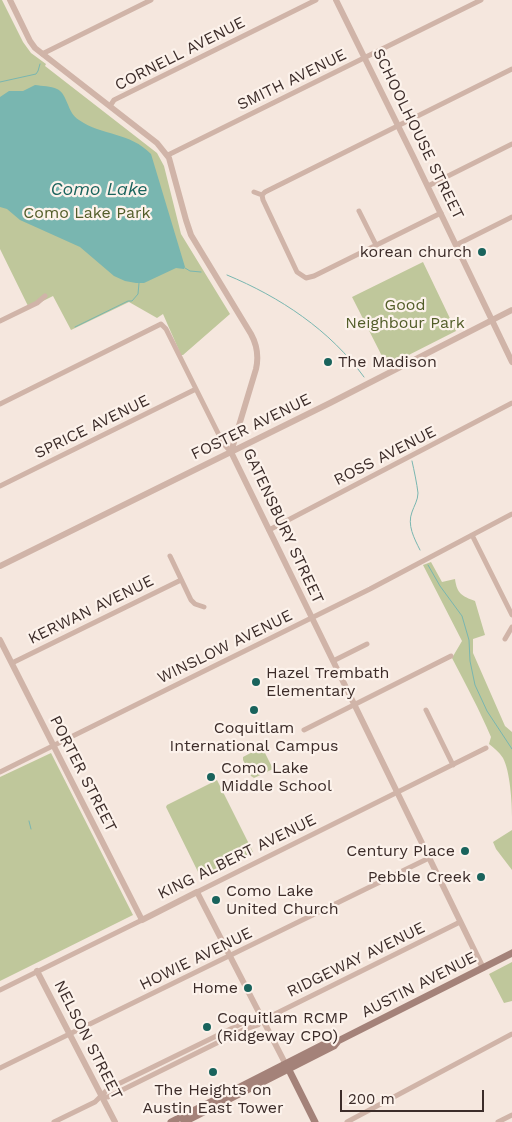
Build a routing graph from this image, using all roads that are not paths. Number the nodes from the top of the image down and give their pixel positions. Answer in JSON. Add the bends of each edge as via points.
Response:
{"nodes":[{"id":1,"x":10,"y":0,"type":"edge"},
{"id":2,"x":151,"y":0,"type":"edge"},
{"id":3,"x":316,"y":0,"type":"edge"},
{"id":4,"x":336,"y":0,"type":"edge"},
{"id":5,"x":481,"y":0,"type":"edge"},
{"id":6,"x":42,"y":54,"type":"junction"},
{"id":7,"x":365,"y":58,"type":"junction"},
{"id":8,"x":512,"y":69,"type":"edge"},
{"id":9,"x":110,"y":106,"type":"junction"},
{"id":10,"x":399,"y":125,"type":"junction"},
{"id":11,"x":512,"y":144,"type":"edge"},
{"id":12,"x":168,"y":155,"type":"junction"},
{"id":13,"x":428,"y":186,"type":"junction"},
{"id":14,"x":254,"y":192,"type":"dead end"},
{"id":15,"x":262,"y":196,"type":"junction"},
{"id":16,"x":359,"y":211,"type":"dead end"},
{"id":17,"x":441,"y":213,"type":"junction"},
{"id":18,"x":512,"y":217,"type":"edge"},
{"id":19,"x":376,"y":245,"type":"junction"},
{"id":20,"x":456,"y":245,"type":"junction"},
{"id":21,"x":45,"y":296,"type":"dead end"},
{"id":22,"x":512,"y":310,"type":"edge"},
{"id":23,"x":492,"y":319,"type":"junction"},
{"id":24,"x":0,"y":321,"type":"edge"},
{"id":25,"x":512,"y":362,"type":"edge"},
{"id":26,"x":196,"y":389,"type":"junction"},
{"id":27,"x":0,"y":404,"type":"edge"},
{"id":28,"x":512,"y":404,"type":"edge"},
{"id":29,"x":231,"y":452,"type":"junction"},
{"id":30,"x":0,"y":486,"type":"edge"},
{"id":31,"x":512,"y":514,"type":"edge"},
{"id":32,"x":269,"y":530,"type":"junction"},
{"id":33,"x":472,"y":534,"type":"junction"},
{"id":34,"x":170,"y":556,"type":"dead end"},
{"id":35,"x":0,"y":566,"type":"edge"},
{"id":36,"x":181,"y":580,"type":"junction"},
{"id":37,"x":204,"y":607,"type":"dead end"},
{"id":38,"x":512,"y":615,"type":"edge"},
{"id":39,"x":311,"y":618,"type":"junction"},
{"id":40,"x":512,"y":628,"type":"edge"},
{"id":41,"x":505,"y":638,"type":"dead end"},
{"id":42,"x":0,"y":640,"type":"edge"},
{"id":43,"x":367,"y":644,"type":"dead end"},
{"id":44,"x":451,"y":656,"type":"dead end"},
{"id":45,"x":333,"y":661,"type":"junction"},
{"id":46,"x":12,"y":663,"type":"junction"},
{"id":47,"x":354,"y":705,"type":"junction"},
{"id":48,"x":426,"y":710,"type":"dead end"},
{"id":49,"x":304,"y":730,"type":"dead end"},
{"id":50,"x":53,"y":745,"type":"junction"},
{"id":51,"x":486,"y":748,"type":"dead end"},
{"id":52,"x":453,"y":765,"type":"junction"},
{"id":53,"x":0,"y":772,"type":"edge"},
{"id":54,"x":397,"y":794,"type":"junction"},
{"id":55,"x":429,"y":858,"type":"junction"},
{"id":56,"x":197,"y":892,"type":"junction"},
{"id":57,"x":142,"y":920,"type":"junction"},
{"id":58,"x":460,"y":922,"type":"junction"},
{"id":59,"x":512,"y":953,"type":"edge"},
{"id":60,"x":230,"y":956,"type":"junction"},
{"id":61,"x":483,"y":968,"type":"junction"},
{"id":62,"x":37,"y":971,"type":"junction"},
{"id":63,"x":0,"y":990,"type":"edge"},
{"id":64,"x":262,"y":1019,"type":"junction"},
{"id":65,"x":512,"y":1034,"type":"edge"},
{"id":66,"x":70,"y":1035,"type":"junction"},
{"id":67,"x":287,"y":1066,"type":"junction"},
{"id":68,"x":0,"y":1068,"type":"edge"},
{"id":69,"x":102,"y":1096,"type":"junction"},
{"id":70,"x":512,"y":1115,"type":"edge"},
{"id":71,"x":54,"y":1122,"type":"edge"},
{"id":72,"x":114,"y":1122,"type":"edge"},
{"id":73,"x":171,"y":1122,"type":"edge"},
{"id":74,"x":184,"y":1122,"type":"edge"},
{"id":75,"x":315,"y":1122,"type":"edge"},
{"id":76,"x":347,"y":1122,"type":"edge"},
{"id":77,"x":498,"y":1122,"type":"edge"}],
"edges":[{"from":1,"to":6,"type":"street","name":"GATENSBURY STREET","via":[[31,43]]},
{"from":2,"to":6,"type":"street"},
{"from":3,"to":9,"type":"street","name":"CORNELL AVENUE","via":[[114,100]]},
{"from":4,"to":7,"type":"street","name":"SCHOOLHOUSE STREET"},
{"from":5,"to":7,"type":"street","name":"SMITH AVENUE"},
{"from":6,"to":9,"type":"street","name":"GATENSBURY STREET"},
{"from":7,"to":10,"type":"street","name":"SCHOOLHOUSE STREET"},
{"from":7,"to":12,"type":"street","name":"SMITH AVENUE"},
{"from":8,"to":10,"type":"street"},
{"from":9,"to":12,"type":"street","name":"GATENSBURY STREET"},
{"from":10,"to":13,"type":"street","name":"SCHOOLHOUSE STREET"},
{"from":10,"to":15,"type":"street"},
{"from":11,"to":13,"type":"street"},
{"from":12,"to":29,"type":"street","name":"GATENSBURY STREET","via":[[190,233],[251,334],[257,350],[256,369]]},
{"from":13,"to":17,"type":"street","name":"SCHOOLHOUSE STREET"},
{"from":14,"to":15,"type":"street"},
{"from":15,"to":19,"type":"street","via":[[303,277],[314,276]]},
{"from":16,"to":19,"type":"street"},
{"from":17,"to":19,"type":"street"},
{"from":17,"to":20,"type":"street","name":"SCHOOLHOUSE STREET"},
{"from":18,"to":20,"type":"street"},
{"from":20,"to":23,"type":"street","name":"SCHOOLHOUSE STREET"},
{"from":21,"to":24,"type":"street"},
{"from":22,"to":23,"type":"street","name":"FOSTER AVENUE"},
{"from":23,"to":25,"type":"street","name":"SCHOOLHOUSE STREET"},
{"from":23,"to":29,"type":"street","name":"FOSTER AVENUE"},
{"from":26,"to":27,"type":"street","via":[[163,325],[159,324]]},
{"from":26,"to":29,"type":"street","via":[[223,443]]},
{"from":26,"to":30,"type":"street","name":"SPRICE AVENUE"},
{"from":28,"to":32,"type":"street","name":"ROSS AVENUE"},
{"from":29,"to":32,"type":"street","name":"GATENSBURY STREET"},
{"from":29,"to":35,"type":"street","name":"FOSTER AVENUE"},
{"from":31,"to":33,"type":"street","name":"WINSLOW AVENUE"},
{"from":32,"to":39,"type":"street","name":"GATENSBURY STREET"},
{"from":33,"to":38,"type":"street"},
{"from":33,"to":39,"type":"street","name":"WINSLOW AVENUE"},
{"from":34,"to":36,"type":"street"},
{"from":36,"to":37,"type":"street","via":[[191,600]]},
{"from":36,"to":46,"type":"street","name":"KERWAN AVENUE"},
{"from":39,"to":45,"type":"street","name":"GATENSBURY STREET"},
{"from":39,"to":50,"type":"street","name":"WINSLOW AVENUE"},
{"from":40,"to":41,"type":"street"},
{"from":42,"to":46,"type":"street","name":"PORTER STREET"},
{"from":43,"to":45,"type":"street"},
{"from":44,"to":47,"type":"street"},
{"from":45,"to":47,"type":"street","name":"GATENSBURY STREET"},
{"from":46,"to":50,"type":"street","name":"PORTER STREET"},
{"from":47,"to":49,"type":"street"},
{"from":47,"to":54,"type":"street","name":"GATENSBURY STREET"},
{"from":48,"to":52,"type":"street"},
{"from":50,"to":53,"type":"street","name":"WINSLOW AVENUE"},
{"from":50,"to":57,"type":"street","name":"PORTER STREET"},
{"from":51,"to":52,"type":"street","name":"KING ALBERT AVENUE"},
{"from":52,"to":54,"type":"street","name":"KING ALBERT AVENUE"},
{"from":54,"to":55,"type":"street","name":"GATENSBURY STREET"},
{"from":54,"to":56,"type":"street","name":"KING ALBERT AVENUE"},
{"from":55,"to":58,"type":"street","name":"GATENSBURY STREET"},
{"from":55,"to":60,"type":"street","name":"HOWIE AVENUE"},
{"from":56,"to":57,"type":"street","name":"KING ALBERT AVENUE"},
{"from":56,"to":60,"type":"street"},
{"from":57,"to":62,"type":"street","name":"KING ALBERT AVENUE"},
{"from":58,"to":61,"type":"street","name":"GATENSBURY STREET"},
{"from":58,"to":64,"type":"street","name":"RIDGEWAY AVENUE"},
{"from":59,"to":61,"type":"main road","name":"AUSTIN AVENUE"},
{"from":60,"to":64,"type":"street"},
{"from":60,"to":66,"type":"street","name":"HOWIE AVENUE"},
{"from":61,"to":67,"type":"main road","name":"AUSTIN AVENUE","via":[[338,1041],[332,1040]]},
{"from":62,"to":63,"type":"street","name":"KING ALBERT AVENUE"},
{"from":62,"to":66,"type":"street","name":"NELSON STREET"},
{"from":64,"to":67,"type":"street"},
{"from":64,"to":69,"type":"street","name":"RIDGEWAY AVENUE","via":[[250,1020],[108,1090]]},
{"from":65,"to":76,"type":"street"},
{"from":66,"to":68,"type":"street","name":"HOWIE AVENUE"},
{"from":66,"to":69,"type":"street","name":"NELSON STREET"},
{"from":67,"to":73,"type":"main road","name":"AUSTIN AVENUE"},
{"from":67,"to":74,"type":"main road","name":"AUSTIN AVENUE"},
{"from":67,"to":75,"type":"main road"},
{"from":69,"to":71,"type":"street","name":"RIDGEWAY AVENUE"},
{"from":69,"to":72,"type":"street","name":"NELSON STREET"},
{"from":70,"to":77,"type":"street"}]}
